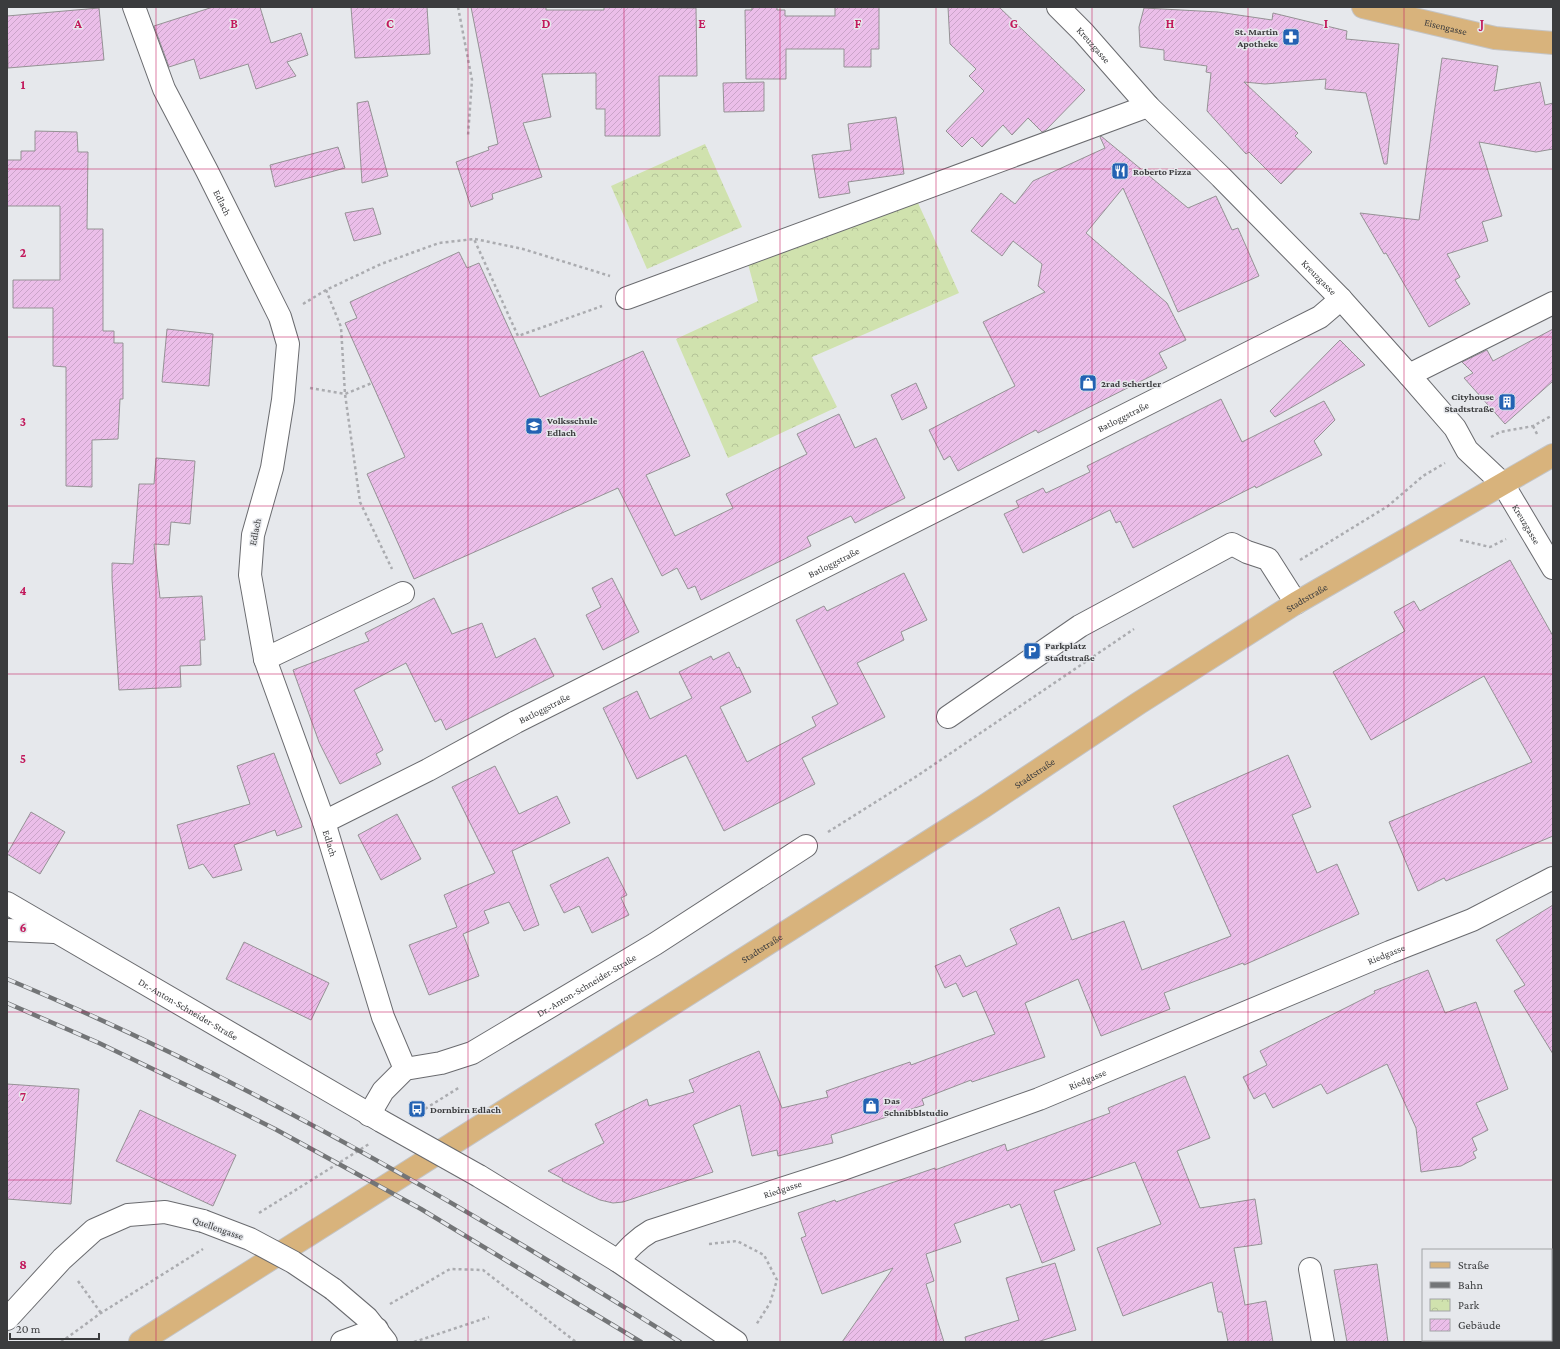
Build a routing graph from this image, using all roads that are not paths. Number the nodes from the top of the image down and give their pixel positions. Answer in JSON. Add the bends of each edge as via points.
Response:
{"nodes":[{"id":1,"x":134,"y":7,"type":"edge"},
{"id":2,"x":1058,"y":7,"type":"edge"},
{"id":3,"x":1363,"y":7,"type":"edge"},
{"id":4,"x":1553,"y":43,"type":"edge"},
{"id":5,"x":1148,"y":106,"type":"junction"},
{"id":6,"x":626,"y":298,"type":"road end"},
{"id":7,"x":1342,"y":299,"type":"junction"},
{"id":8,"x":1553,"y":303,"type":"edge"},
{"id":9,"x":1409,"y":375,"type":"junction"},
{"id":10,"x":1553,"y":455,"type":"edge"},
{"id":11,"x":1503,"y":484,"type":"junction"},
{"id":12,"x":1553,"y":568,"type":"edge"},
{"id":13,"x":403,"y":592,"type":"road end"},
{"id":14,"x":1296,"y":603,"type":"junction"},
{"id":15,"x":265,"y":659,"type":"junction"},
{"id":16,"x":948,"y":718,"type":"dead end"},
{"id":17,"x":324,"y":822,"type":"junction"},
{"id":18,"x":806,"y":846,"type":"road end"},
{"id":19,"x":1553,"y":878,"type":"edge"},
{"id":20,"x":7,"y":903,"type":"edge"},
{"id":21,"x":7,"y":930,"type":"edge"},
{"id":22,"x":57,"y":932,"type":"junction"},
{"id":23,"x":406,"y":1069,"type":"junction"},
{"id":24,"x":375,"y":1118,"type":"junction"},
{"id":25,"x":618,"y":1262,"type":"junction"},
{"id":26,"x":1310,"y":1269,"type":"dead end"},
{"id":27,"x":7,"y":1319,"type":"edge"},
{"id":28,"x":377,"y":1330,"type":"edge"},
{"id":29,"x":140,"y":1342,"type":"edge"},
{"id":30,"x":342,"y":1342,"type":"edge"},
{"id":31,"x":736,"y":1342,"type":"edge"},
{"id":32,"x":1322,"y":1342,"type":"edge"}],
"edges":[{"from":1,"to":15,"type":"street","name":"Edlach","via":[[164,89],[280,317],[288,344],[283,400],[272,468],[253,535],[250,575]]},
{"from":2,"to":5,"type":"street","name":"Kreuzgasse"},
{"from":3,"to":4,"type":"main road","name":"Eisengasse","via":[[1495,38]]},
{"from":5,"to":6,"type":"street"},
{"from":5,"to":7,"type":"street","name":"Kreuzgasse"},
{"from":7,"to":9,"type":"street","name":"Kreuzgasse"},
{"from":7,"to":17,"type":"street","name":"Batloggstraße","via":[[1320,317],[516,722]]},
{"from":8,"to":9,"type":"street"},
{"from":9,"to":11,"type":"street","name":"Kreuzgasse","via":[[1455,428],[1467,450]]},
{"from":10,"to":11,"type":"main road","name":"Stadtstraße"},
{"from":11,"to":12,"type":"street","name":"Kreuzgasse"},
{"from":11,"to":14,"type":"main road","name":"Stadtstraße"},
{"from":13,"to":15,"type":"street"},
{"from":14,"to":16,"type":"street","via":[[1268,559],[1232,544],[1080,626]]},
{"from":14,"to":29,"type":"main road","name":"Stadtstraße","via":[[983,807]]},
{"from":15,"to":17,"type":"street","name":"Edlach"},
{"from":17,"to":23,"type":"street","name":"Edlach","via":[[383,1017]]},
{"from":18,"to":23,"type":"street","name":"Dr.-Anton-Schneider-Straße","via":[[655,944],[472,1053],[441,1064]]},
{"from":19,"to":25,"type":"street","name":"Riedgasse","via":[[1472,920],[1039,1099],[842,1169],[651,1231],[635,1242]]},
{"from":20,"to":22,"type":"street","name":"Dr.-Anton-Schneider-Straße"},
{"from":21,"to":22,"type":"street"},
{"from":22,"to":24,"type":"street","name":"Dr.-Anton-Schneider-Straße"},
{"from":23,"to":24,"type":"street","via":[[383,1091]]},
{"from":24,"to":25,"type":"street","name":"Dr.-Anton-Schneider-Straße","bridge":true,"via":[[478,1176]]},
{"from":25,"to":31,"type":"street","name":"Dr.-Anton-Schneider-Straße"},
{"from":26,"to":32,"type":"street"},
{"from":27,"to":28,"type":"street","name":"Quellengasse","bridge":true,"via":[[62,1259],[94,1230],[128,1215],[165,1212],[203,1221],[250,1239],[293,1262],[333,1289]]},
{"from":28,"to":30,"type":"street"}]}
